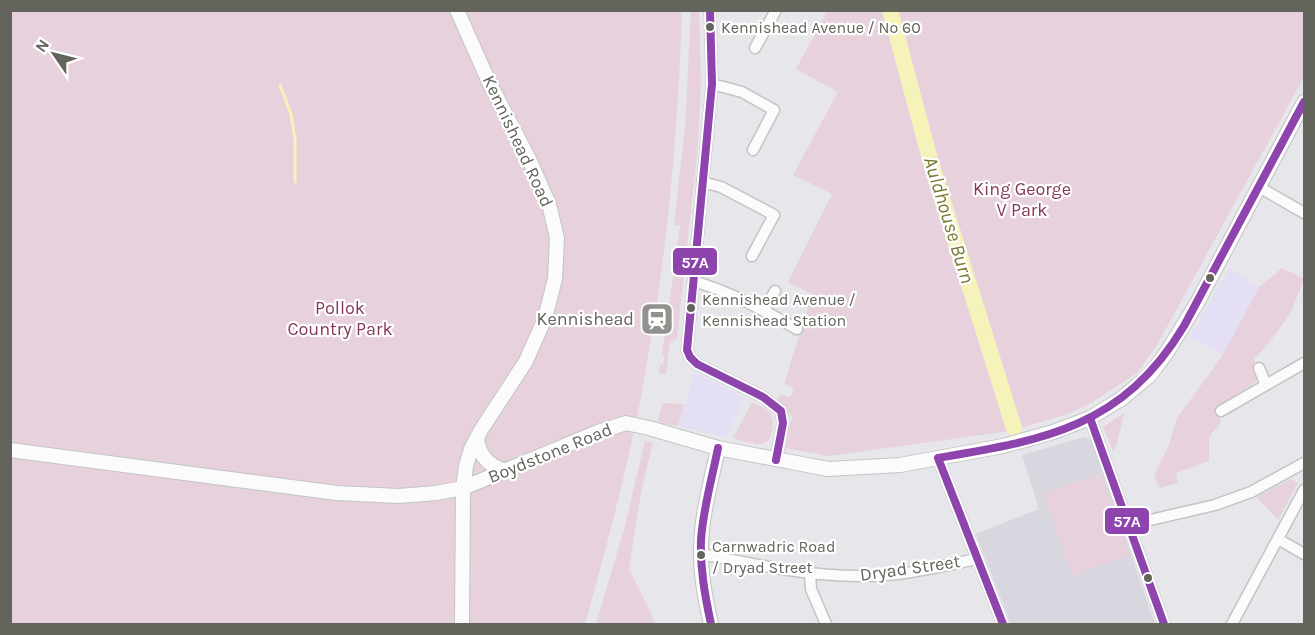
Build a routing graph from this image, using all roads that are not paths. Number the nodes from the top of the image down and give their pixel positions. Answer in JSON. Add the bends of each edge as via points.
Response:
{"nodes":[{"id":1,"x":458,"y":10,"type":"edge"},
{"id":2,"x":710,"y":10,"type":"edge"},
{"id":3,"x":776,"y":10,"type":"edge"},
{"id":4,"x":755,"y":48,"type":"dead end"},
{"id":5,"x":712,"y":84,"type":"junction"},
{"id":6,"x":1305,"y":102,"type":"edge"},
{"id":7,"x":753,"y":150,"type":"dead end"},
{"id":8,"x":702,"y":183,"type":"junction"},
{"id":9,"x":1259,"y":187,"type":"junction"},
{"id":10,"x":1305,"y":213,"type":"edge"},
{"id":11,"x":752,"y":256,"type":"dead end"},
{"id":12,"x":693,"y":281,"type":"junction"},
{"id":13,"x":775,"y":291,"type":"dead end"},
{"id":14,"x":765,"y":311,"type":"junction"},
{"id":15,"x":797,"y":329,"type":"dead end"},
{"id":16,"x":1305,"y":363,"type":"edge"},
{"id":17,"x":1259,"y":368,"type":"dead end"},
{"id":18,"x":1266,"y":385,"type":"junction"},
{"id":19,"x":1221,"y":411,"type":"dead end"},
{"id":20,"x":1090,"y":418,"type":"junction"},
{"id":21,"x":477,"y":437,"type":"junction"},
{"id":22,"x":718,"y":448,"type":"junction"},
{"id":23,"x":10,"y":450,"type":"edge"},
{"id":24,"x":938,"y":458,"type":"junction"},
{"id":25,"x":776,"y":460,"type":"junction"},
{"id":26,"x":1304,"y":463,"type":"edge"},
{"id":27,"x":505,"y":471,"type":"junction"},
{"id":28,"x":463,"y":488,"type":"junction"},
{"id":29,"x":1305,"y":490,"type":"edge"},
{"id":30,"x":1130,"y":525,"type":"junction"},
{"id":31,"x":1278,"y":539,"type":"junction"},
{"id":32,"x":701,"y":554,"type":"junction"},
{"id":33,"x":1305,"y":554,"type":"edge"},
{"id":34,"x":977,"y":559,"type":"junction"},
{"id":35,"x":810,"y":573,"type":"junction"},
{"id":36,"x":462,"y":624,"type":"edge"},
{"id":37,"x":711,"y":624,"type":"edge"},
{"id":38,"x":826,"y":624,"type":"edge"},
{"id":39,"x":1003,"y":624,"type":"edge"},
{"id":40,"x":1164,"y":624,"type":"edge"},
{"id":41,"x":1232,"y":624,"type":"edge"}],
"edges":[{"from":1,"to":21,"type":"street","name":"Kennishead Road","via":[[549,204],[557,238],[555,279],[538,336],[515,381]]},
{"from":2,"to":5,"type":"street"},
{"from":3,"to":4,"type":"street"},
{"from":5,"to":7,"type":"street","via":[[742,92],[774,110]]},
{"from":5,"to":8,"type":"street"},
{"from":6,"to":9,"type":"street","name":"Boydstone Road"},
{"from":8,"to":11,"type":"street","via":[[721,187],[774,215]]},
{"from":8,"to":12,"type":"street"},
{"from":9,"to":10,"type":"street"},
{"from":9,"to":20,"type":"street","name":"Boydstone Road","via":[[1167,351],[1149,375]]},
{"from":12,"to":14,"type":"street"},
{"from":12,"to":25,"type":"street","via":[[686,340],[690,357],[781,411],[783,423]]},
{"from":13,"to":14,"type":"street"},
{"from":14,"to":15,"type":"street"},
{"from":16,"to":18,"type":"street"},
{"from":17,"to":18,"type":"street"},
{"from":18,"to":19,"type":"street"},
{"from":20,"to":24,"type":"street","name":"Boydstone Road","via":[[1002,446]]},
{"from":20,"to":30,"type":"street"},
{"from":21,"to":27,"type":"street","via":[[483,456],[495,468]]},
{"from":21,"to":28,"type":"street","name":"Kennishead Road","via":[[468,457]]},
{"from":22,"to":25,"type":"street","name":"Boydstone Road"},
{"from":22,"to":27,"type":"street","name":"Boydstone Road","via":[[626,423]]},
{"from":22,"to":32,"type":"street"},
{"from":23,"to":28,"type":"street","name":"Boydstone Road","via":[[362,495],[415,495]]},
{"from":24,"to":25,"type":"street","name":"Boydstone Road","via":[[839,469]]},
{"from":24,"to":34,"type":"street"},
{"from":26,"to":30,"type":"street","via":[[1251,492],[1215,505]]},
{"from":27,"to":28,"type":"street","name":"Boydstone Road"},
{"from":28,"to":36,"type":"street","name":"Kennishead Road"},
{"from":29,"to":31,"type":"street"},
{"from":30,"to":40,"type":"street"},
{"from":31,"to":33,"type":"street"},
{"from":31,"to":41,"type":"street"},
{"from":32,"to":35,"type":"street","name":"Dryad Street"},
{"from":32,"to":37,"type":"street"},
{"from":34,"to":35,"type":"street","name":"Dryad Street","via":[[876,576]]},
{"from":34,"to":39,"type":"street"},
{"from":35,"to":38,"type":"street","via":[[811,590]]}]}
